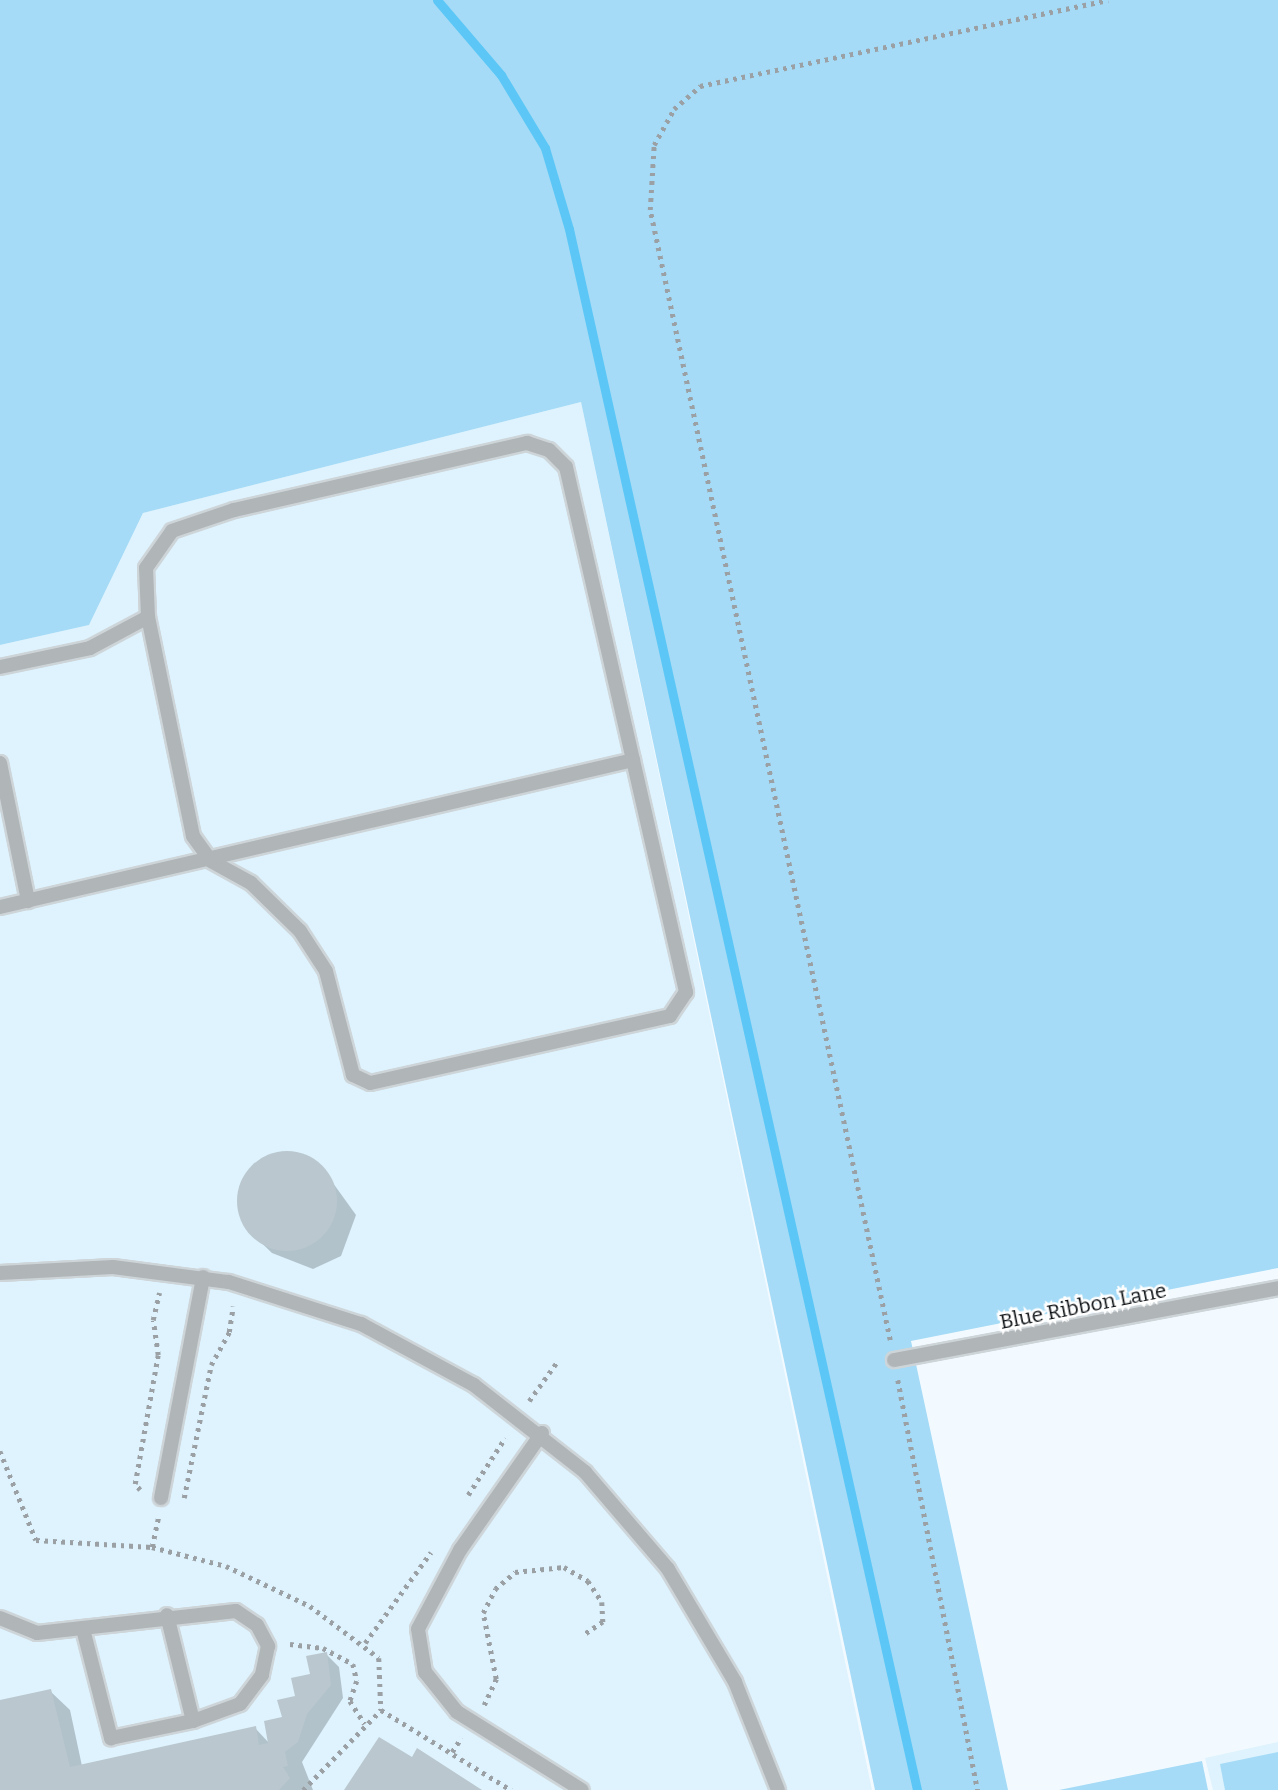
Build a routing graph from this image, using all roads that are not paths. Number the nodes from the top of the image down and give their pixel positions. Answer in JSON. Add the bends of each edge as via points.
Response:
{"nodes":[{"id":1,"x":148,"y":617,"type":"junction"},
{"id":2,"x":0,"y":667,"type":"edge"},
{"id":3,"x":633,"y":760,"type":"junction"},
{"id":4,"x":0,"y":763,"type":"edge"},
{"id":5,"x":211,"y":861,"type":"junction"},
{"id":6,"x":28,"y":901,"type":"junction"},
{"id":7,"x":0,"y":907,"type":"edge"},
{"id":8,"x":0,"y":1273,"type":"edge"},
{"id":9,"x":203,"y":1277,"type":"junction"},
{"id":10,"x":1278,"y":1288,"type":"edge"},
{"id":11,"x":894,"y":1360,"type":"road end"},
{"id":12,"x":542,"y":1433,"type":"junction"},
{"id":13,"x":161,"y":1498,"type":"dead end"},
{"id":14,"x":167,"y":1615,"type":"junction"},
{"id":15,"x":0,"y":1618,"type":"edge"},
{"id":16,"x":83,"y":1629,"type":"junction"},
{"id":17,"x":193,"y":1721,"type":"junction"},
{"id":18,"x":582,"y":1790,"type":"edge"},
{"id":19,"x":778,"y":1790,"type":"edge"}],
"edges":[{"from":1,"to":2,"type":"lane","via":[[90,648]]},
{"from":1,"to":3,"type":"lane","via":[[146,568],[172,531],[234,510],[527,443],[549,450],[566,467]]},
{"from":1,"to":5,"type":"lane","via":[[193,836]]},
{"from":3,"to":5,"type":"lane"},
{"from":3,"to":5,"type":"lane","via":[[686,992],[670,1016],[370,1083],[353,1075],[326,971],[300,931],[251,883]]},
{"from":4,"to":6,"type":"lane"},
{"from":5,"to":6,"type":"lane"},
{"from":6,"to":7,"type":"lane"},
{"from":8,"to":9,"type":"lane","via":[[113,1267]]},
{"from":9,"to":12,"type":"lane","via":[[290,1297],[361,1324],[420,1352]]},
{"from":9,"to":13,"type":"lane"},
{"from":10,"to":11,"type":"lane","name":"Blue Ribbon Lane"},
{"from":12,"to":18,"type":"lane","via":[[460,1550],[418,1629],[425,1672],[435,1691],[471,1723]]},
{"from":12,"to":19,"type":"lane","via":[[631,1520],[705,1623],[763,1742]]},
{"from":14,"to":16,"type":"lane"},
{"from":14,"to":17,"type":"lane"},
{"from":14,"to":17,"type":"lane","via":[[236,1611],[257,1625],[268,1646],[262,1675],[240,1704]]},
{"from":15,"to":16,"type":"lane","via":[[37,1633]]},
{"from":16,"to":17,"type":"lane","via":[[111,1738]]}]}
